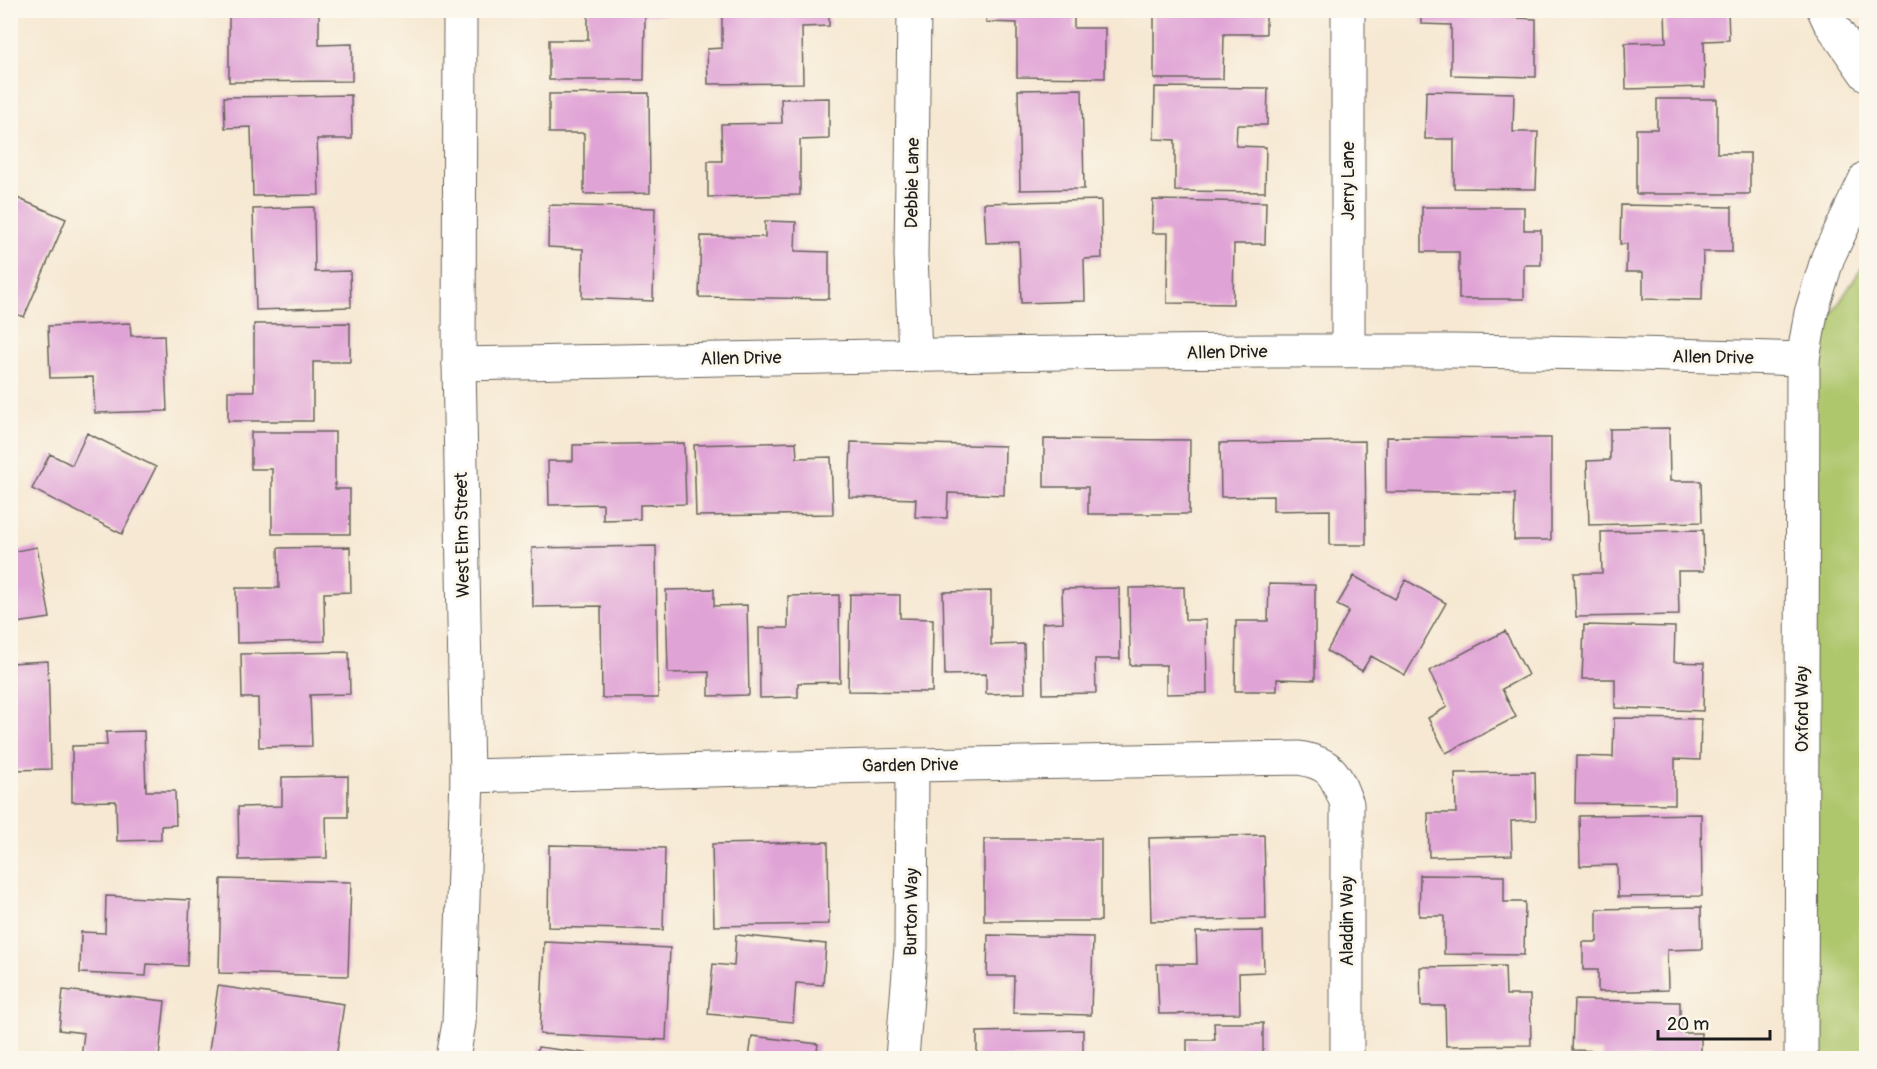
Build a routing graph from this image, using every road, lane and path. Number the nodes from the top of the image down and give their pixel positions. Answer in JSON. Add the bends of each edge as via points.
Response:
{"nodes":[{"id":1,"x":460,"y":10,"type":"edge"},
{"id":2,"x":914,"y":10,"type":"edge"},
{"id":3,"x":1348,"y":10,"type":"edge"},
{"id":4,"x":1824,"y":10,"type":"edge"},
{"id":5,"x":1866,"y":74,"type":"edge"},
{"id":6,"x":1866,"y":178,"type":"edge"},
{"id":7,"x":1348,"y":351,"type":"junction"},
{"id":8,"x":915,"y":355,"type":"junction"},
{"id":9,"x":1803,"y":359,"type":"junction"},
{"id":10,"x":459,"y":364,"type":"junction"},
{"id":11,"x":912,"y":765,"type":"junction"},
{"id":12,"x":467,"y":776,"type":"junction"},
{"id":13,"x":1340,"y":786,"type":"joint"},
{"id":14,"x":453,"y":1059,"type":"edge"},
{"id":15,"x":902,"y":1059,"type":"edge"},
{"id":16,"x":1347,"y":1059,"type":"edge"},
{"id":17,"x":1801,"y":1059,"type":"edge"}],
"edges":[{"from":1,"to":10,"type":"street","name":"West Elm Street"},
{"from":2,"to":8,"type":"street","name":"Debbie Lane","via":[[911,255]]},
{"from":3,"to":7,"type":"street","name":"Jerry Lane"},
{"from":4,"to":5,"type":"street"},
{"from":6,"to":9,"type":"street","via":[[1828,257],[1811,313]]},
{"from":7,"to":8,"type":"street","name":"Allen Drive"},
{"from":7,"to":9,"type":"street","name":"Allen Drive"},
{"from":8,"to":10,"type":"street","name":"Allen Drive"},
{"from":9,"to":17,"type":"street","name":"Oxford Way"},
{"from":10,"to":12,"type":"street","name":"West Elm Street"},
{"from":11,"to":12,"type":"street","name":"Garden Drive"},
{"from":11,"to":13,"type":"street","name":"Garden Drive","via":[[1299,758],[1317,761],[1335,774]]},
{"from":11,"to":15,"type":"street","name":"Burton Way","via":[[911,948]]},
{"from":12,"to":14,"type":"street","name":"West Elm Street","via":[[459,1023]]},
{"from":13,"to":16,"type":"street","name":"Aladdin Way","via":[[1347,804]]}]}
